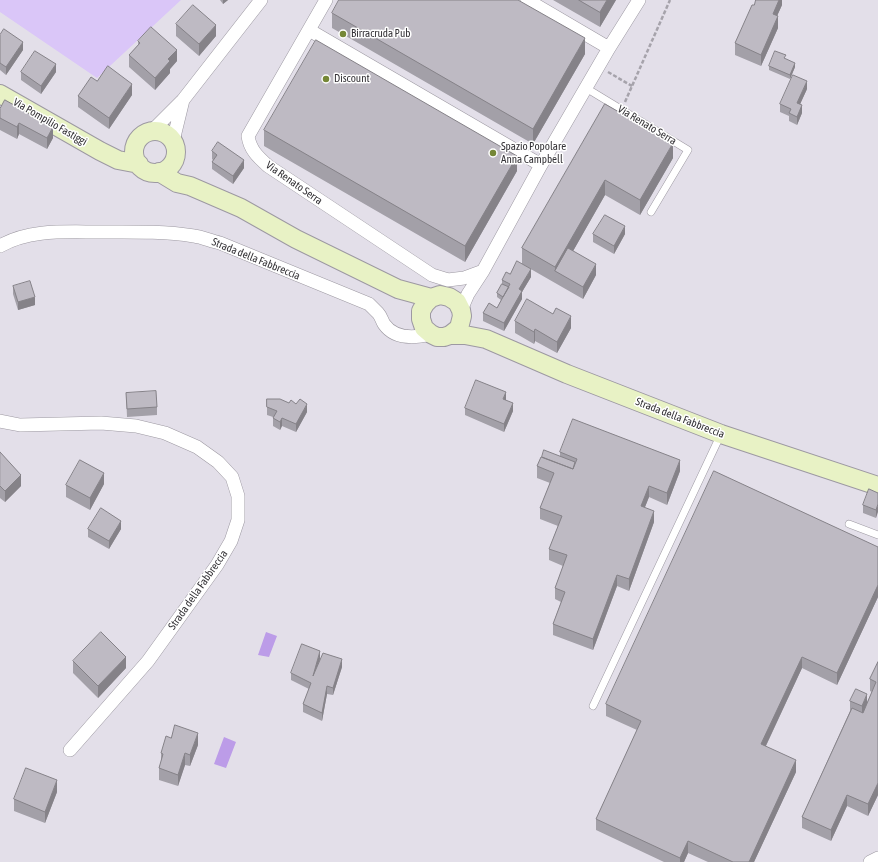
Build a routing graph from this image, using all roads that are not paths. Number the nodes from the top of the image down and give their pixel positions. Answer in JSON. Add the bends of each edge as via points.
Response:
{"nodes":[{"id":1,"x":261,"y":0,"type":"edge"},
{"id":2,"x":326,"y":0,"type":"edge"},
{"id":3,"x":527,"y":0,"type":"edge"},
{"id":4,"x":639,"y":0,"type":"edge"},
{"id":5,"x":309,"y":30,"type":"junction"},
{"id":6,"x":609,"y":48,"type":"junction"},
{"id":7,"x":586,"y":88,"type":"junction"},
{"id":8,"x":0,"y":94,"type":"edge"},
{"id":9,"x":184,"y":100,"type":"junction"},
{"id":10,"x":145,"y":136,"type":"junction"},
{"id":11,"x":173,"y":141,"type":"junction"},
{"id":12,"x":100,"y":151,"type":"junction"},
{"id":13,"x":173,"y":162,"type":"junction"},
{"id":14,"x":139,"y":164,"type":"junction"},
{"id":15,"x":542,"y":165,"type":"junction"},
{"id":16,"x":158,"y":172,"type":"junction"},
{"id":17,"x":190,"y":186,"type":"junction"},
{"id":18,"x":651,"y":212,"type":"dead end"},
{"id":19,"x":0,"y":246,"type":"edge"},
{"id":20,"x":483,"y":271,"type":"junction"},
{"id":21,"x":424,"y":309,"type":"junction"},
{"id":22,"x":462,"y":313,"type":"junction"},
{"id":23,"x":431,"y":334,"type":"junction"},
{"id":24,"x":450,"y":335,"type":"junction"},
{"id":25,"x":399,"y":336,"type":"junction"},
{"id":26,"x":486,"y":339,"type":"junction"},
{"id":27,"x":0,"y":421,"type":"edge"},
{"id":28,"x":721,"y":434,"type":"junction"},
{"id":29,"x":878,"y":486,"type":"edge"},
{"id":30,"x":849,"y":524,"type":"dead end"},
{"id":31,"x":878,"y":535,"type":"edge"},
{"id":32,"x":593,"y":706,"type":"dead end"},
{"id":33,"x":70,"y":750,"type":"dead end"},
{"id":34,"x":878,"y":858,"type":"edge"},
{"id":35,"x":870,"y":862,"type":"edge"}],
"edges":[{"from":1,"to":9,"type":"street"},
{"from":2,"to":5,"type":"street","name":"Via Renato Serra"},
{"from":3,"to":6,"type":"street"},
{"from":4,"to":6,"type":"street"},
{"from":5,"to":15,"type":"street"},
{"from":5,"to":20,"type":"street","name":"Via Renato Serra","via":[[248,136],[249,144],[255,153],[268,166],[432,275],[448,280],[464,278]]},
{"from":6,"to":7,"type":"street"},
{"from":7,"to":15,"type":"street"},
{"from":7,"to":18,"type":"lane","name":"Via Renato Serra","via":[[688,150]]},
{"from":8,"to":12,"type":"street","name":"Via Pompilio Fastiggi"},
{"from":9,"to":10,"type":"street"},
{"from":9,"to":11,"type":"street"},
{"from":10,"to":11,"type":"street","via":[[158,131]]},
{"from":10,"to":12,"type":"street","name":"Via Pompilio Fastiggi"},
{"from":10,"to":14,"type":"street","via":[[135,146],[135,159]]},
{"from":11,"to":13,"type":"street","via":[[176,155]]},
{"from":12,"to":14,"type":"street","name":"Via Pompilio Fastiggi","via":[[118,160]]},
{"from":13,"to":16,"type":"street","via":[[170,167]]},
{"from":13,"to":17,"type":"street"},
{"from":14,"to":16,"type":"street","via":[[147,171]]},
{"from":15,"to":20,"type":"street"},
{"from":16,"to":17,"type":"street","name":"Strada della Fabbreccia","via":[[177,183]]},
{"from":17,"to":21,"type":"street","name":"Strada della Fabbreccia","via":[[241,208],[296,239],[398,289]]},
{"from":19,"to":25,"type":"street","name":"Strada della Fabbreccia","via":[[27,235],[50,232],[163,232],[194,236],[220,243],[369,304],[392,333]]},
{"from":20,"to":22,"type":"street","via":[[468,294]]},
{"from":21,"to":22,"type":"street","name":"Strada della Fabbreccia","via":[[440,295],[457,302]]},
{"from":21,"to":23,"type":"street","via":[[424,328]]},
{"from":21,"to":25,"type":"street","via":[[411,328]]},
{"from":22,"to":24,"type":"street","via":[[459,328]]},
{"from":22,"to":26,"type":"street","name":"Strada della Fabbreccia","via":[[470,325]]},
{"from":23,"to":24,"type":"street","name":"Strada della Fabbreccia","via":[[437,337]]},
{"from":23,"to":25,"type":"street","name":"Strada della Fabbreccia","via":[[419,337]]},
{"from":24,"to":26,"type":"street","name":"Strada della Fabbreccia"},
{"from":26,"to":28,"type":"street","name":"Strada della Fabbreccia","via":[[567,374]]},
{"from":27,"to":33,"type":"street","name":"Strada della Fabbreccia","via":[[20,425],[108,423],[165,433],[197,447],[218,462],[232,477],[238,496],[238,520],[231,541],[217,565],[148,661]]},
{"from":28,"to":29,"type":"street","name":"Strada della Fabbreccia"},
{"from":28,"to":32,"type":"lane"},
{"from":30,"to":31,"type":"lane"},
{"from":34,"to":35,"type":"street"}]}
